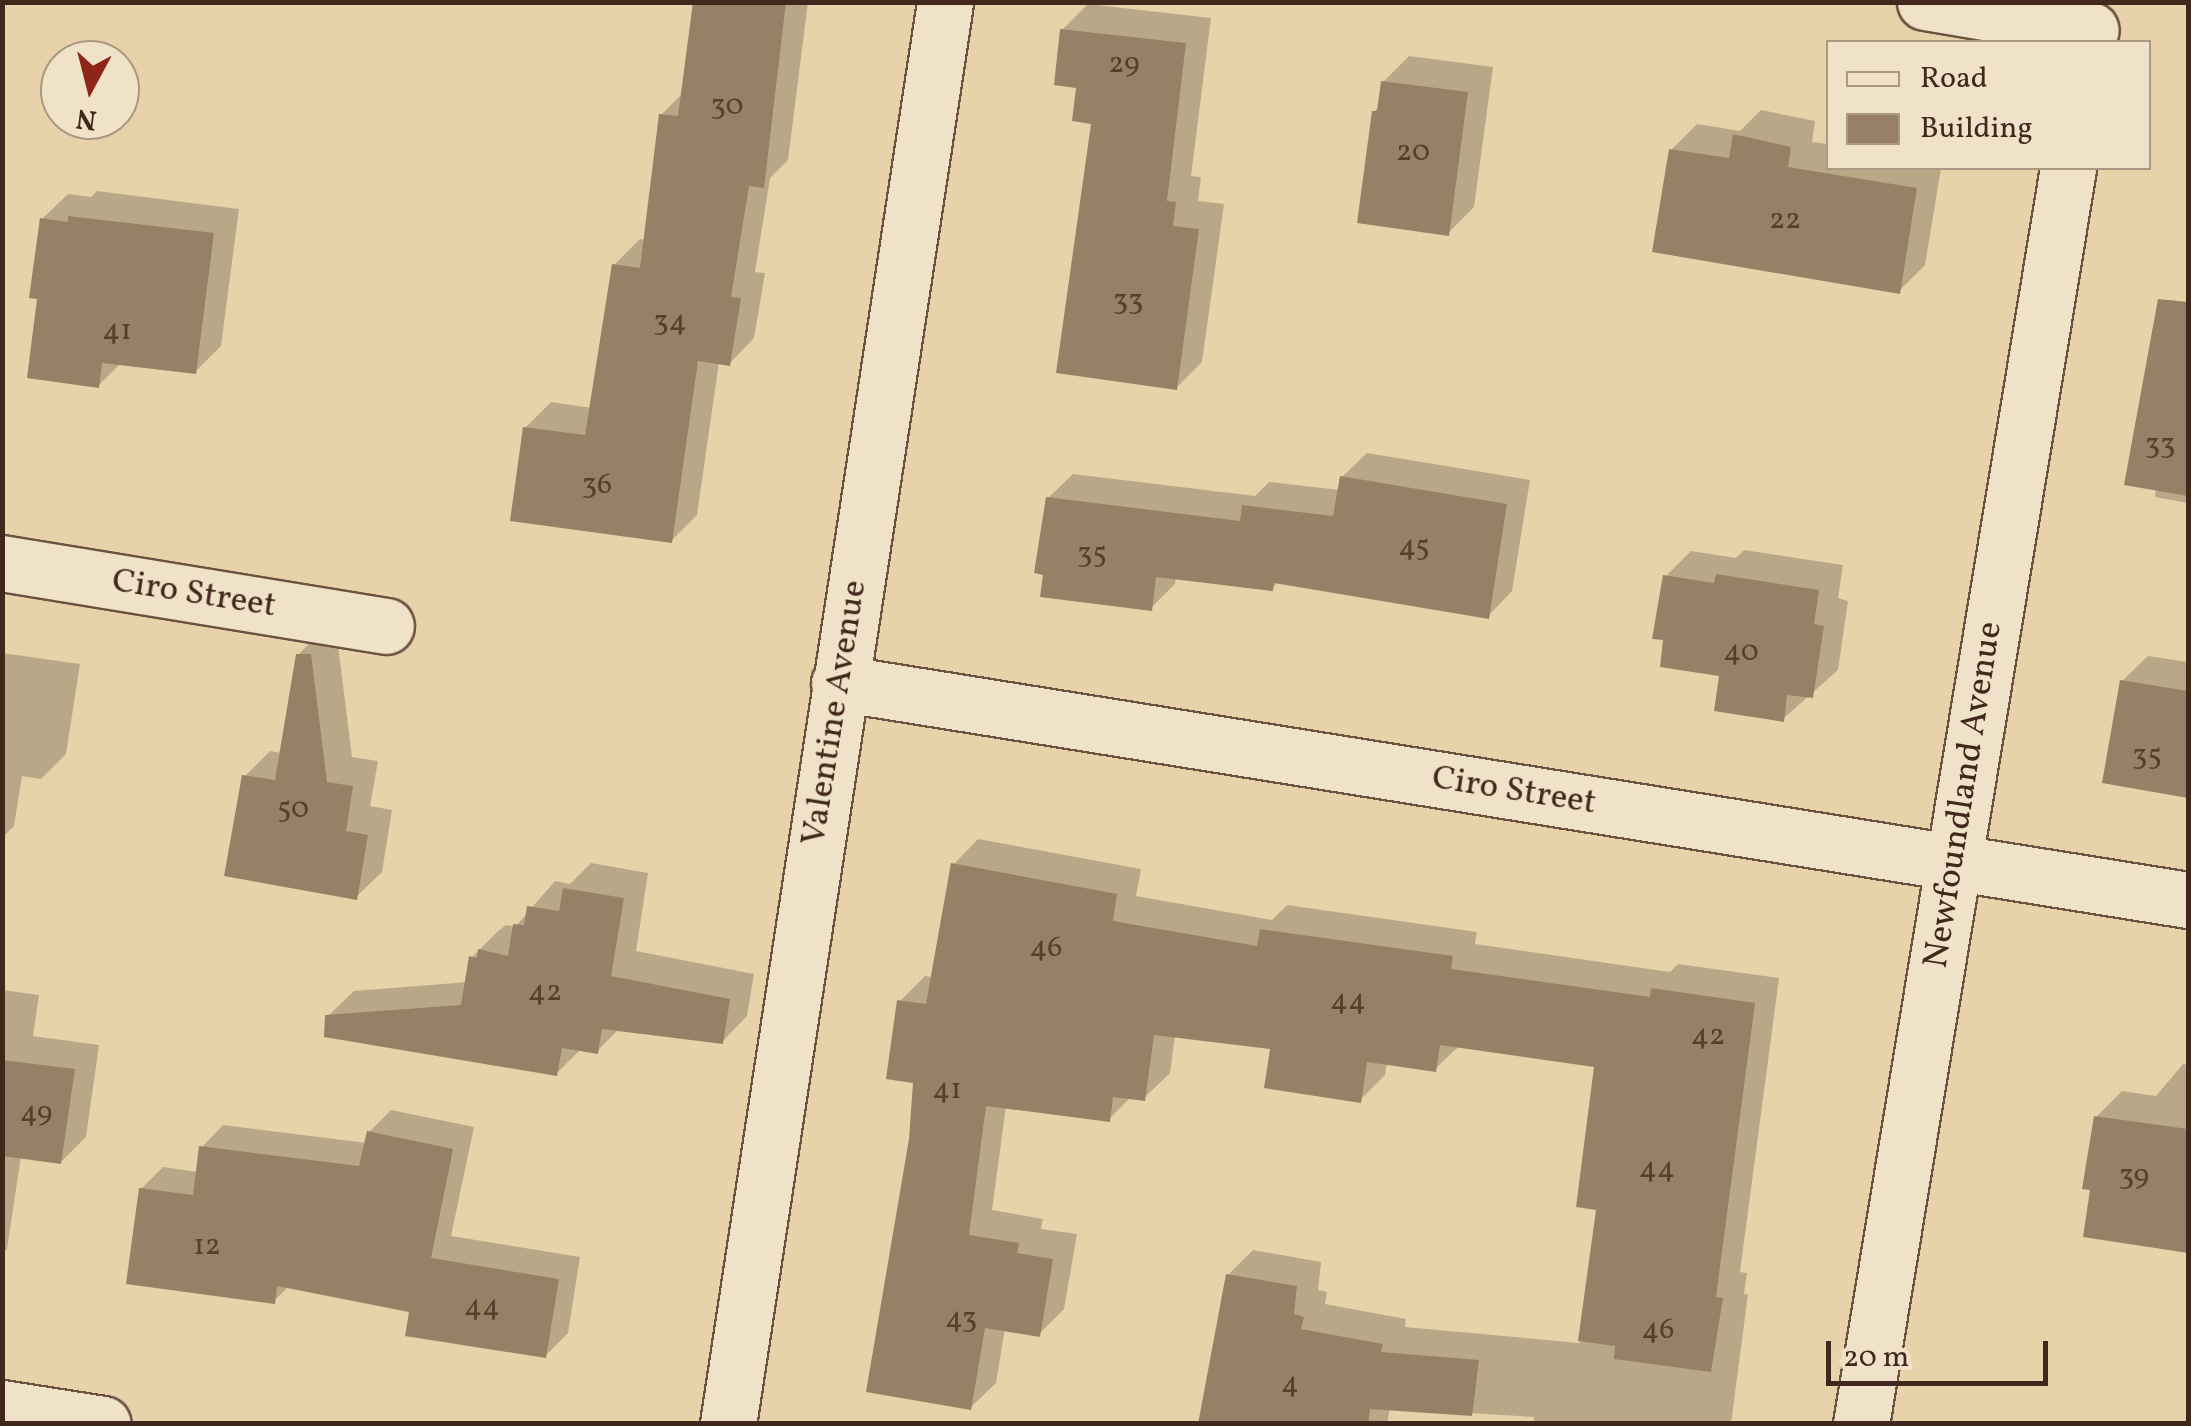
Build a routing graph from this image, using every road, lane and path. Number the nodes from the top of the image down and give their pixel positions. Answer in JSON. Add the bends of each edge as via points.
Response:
{"nodes":[{"id":1,"x":944,"y":2,"type":"edge"},
{"id":2,"x":1925,"y":2,"type":"edge"},
{"id":3,"x":2092,"y":25,"type":"edge"},
{"id":4,"x":2068,"y":170,"type":"edge"},
{"id":5,"x":2,"y":562,"type":"edge"},
{"id":6,"x":386,"y":626,"type":"dead end"},
{"id":7,"x":839,"y":683,"type":"junction"},
{"id":8,"x":1954,"y":861,"type":"junction"},
{"id":9,"x":2188,"y":900,"type":"edge"},
{"id":10,"x":2,"y":1408,"type":"edge"},
{"id":11,"x":103,"y":1424,"type":"edge"},
{"id":12,"x":728,"y":1424,"type":"edge"},
{"id":13,"x":1861,"y":1424,"type":"edge"}],
"edges":[{"from":1,"to":7,"type":"street","name":"Valentine Avenue"},
{"from":2,"to":3,"type":"street"},
{"from":4,"to":8,"type":"street","name":"Newfoundland Avenue"},
{"from":5,"to":6,"type":"street","name":"Ciro Street"},
{"from":7,"to":8,"type":"street","name":"Ciro Street"},
{"from":7,"to":12,"type":"street","name":"Valentine Avenue"},
{"from":8,"to":9,"type":"street","name":"Ciro Street"},
{"from":8,"to":13,"type":"street","name":"Newfoundland Avenue"},
{"from":10,"to":11,"type":"street"}]}
